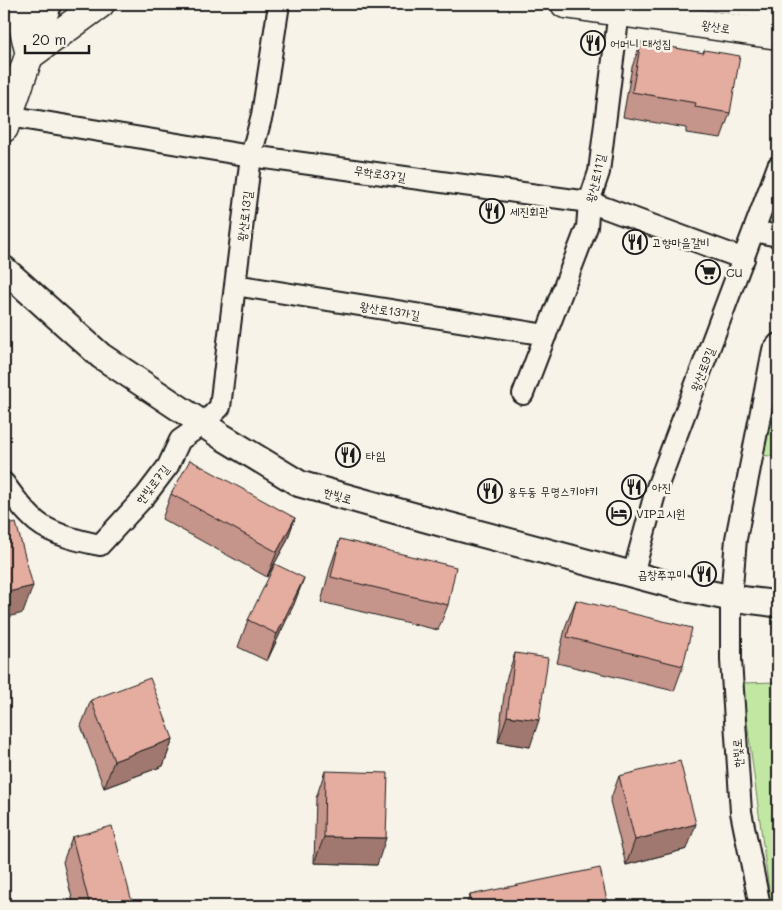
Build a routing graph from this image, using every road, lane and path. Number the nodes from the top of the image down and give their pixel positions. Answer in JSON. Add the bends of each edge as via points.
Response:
{"nodes":[{"id":1,"x":18,"y":4,"type":"edge"},
{"id":2,"x":47,"y":4,"type":"edge"},
{"id":3,"x":100,"y":4,"type":"edge"},
{"id":4,"x":279,"y":4,"type":"edge"},
{"id":5,"x":565,"y":4,"type":"edge"},
{"id":6,"x":701,"y":4,"type":"edge"},
{"id":7,"x":619,"y":11,"type":"junction"},
{"id":8,"x":778,"y":17,"type":"edge"},
{"id":9,"x":778,"y":36,"type":"edge"},
{"id":10,"x":30,"y":55,"type":"junction"},
{"id":11,"x":6,"y":122,"type":"edge"},
{"id":12,"x":251,"y":156,"type":"junction"},
{"id":13,"x":778,"y":166,"type":"edge"},
{"id":14,"x":588,"y":202,"type":"junction"},
{"id":15,"x":754,"y":231,"type":"junction"},
{"id":16,"x":778,"y":236,"type":"edge"},
{"id":17,"x":744,"y":259,"type":"junction"},
{"id":18,"x":4,"y":270,"type":"edge"},
{"id":19,"x":235,"y":285,"type":"junction"},
{"id":20,"x":546,"y":335,"type":"junction"},
{"id":21,"x":778,"y":344,"type":"edge"},
{"id":22,"x":523,"y":394,"type":"dead end"},
{"id":23,"x":203,"y":424,"type":"junction"},
{"id":24,"x":4,"y":483,"type":"edge"},
{"id":25,"x":633,"y":574,"type":"junction"},
{"id":26,"x":731,"y":598,"type":"junction"},
{"id":27,"x":778,"y":604,"type":"edge"},
{"id":28,"x":760,"y":906,"type":"edge"}],
"edges":[{"from":1,"to":10,"type":"main road"},
{"from":2,"to":10,"type":"main road"},
{"from":3,"to":10,"type":"main road"},
{"from":4,"to":12,"type":"street","name":"왕산로13길","via":[[262,115]]},
{"from":5,"to":7,"type":"main road","name":"왕산로"},
{"from":6,"to":8,"type":"lane"},
{"from":7,"to":9,"type":"main road","name":"왕산로"},
{"from":7,"to":14,"type":"street","name":"왕산로11길","via":[[599,172]]},
{"from":10,"to":11,"type":"main road"},
{"from":11,"to":12,"type":"street","name":"무학로37길"},
{"from":12,"to":14,"type":"street","name":"무학로37길"},
{"from":12,"to":19,"type":"street","name":"왕산로13길"},
{"from":13,"to":15,"type":"street","name":"왕산로9길"},
{"from":14,"to":17,"type":"street","name":"무학로37길"},
{"from":14,"to":20,"type":"street","name":"왕산로11길","via":[[587,227]]},
{"from":15,"to":16,"type":"street"},
{"from":15,"to":17,"type":"street","name":"왕산로9길"},
{"from":17,"to":25,"type":"street","name":"왕산로9길","via":[[656,490]]},
{"from":18,"to":23,"type":"street","name":"한빛로","via":[[101,356]]},
{"from":19,"to":20,"type":"street","name":"왕산로13가길"},
{"from":19,"to":23,"type":"street","name":"왕산로13길","via":[[220,407]]},
{"from":20,"to":22,"type":"street","name":"왕산로11길"},
{"from":21,"to":26,"type":"street","name":"한빛로","via":[[773,350],[736,539]]},
{"from":23,"to":24,"type":"street","name":"한빛로7길","via":[[180,440],[168,466],[146,495],[100,545],[68,538],[39,524]]},
{"from":23,"to":25,"type":"street","name":"한빛로","via":[[300,484]]},
{"from":25,"to":26,"type":"street","name":"한빛로"},
{"from":26,"to":27,"type":"street","name":"한빛로"},
{"from":26,"to":28,"type":"street","name":"한빛로","via":[[731,660],[741,812]]}]}
